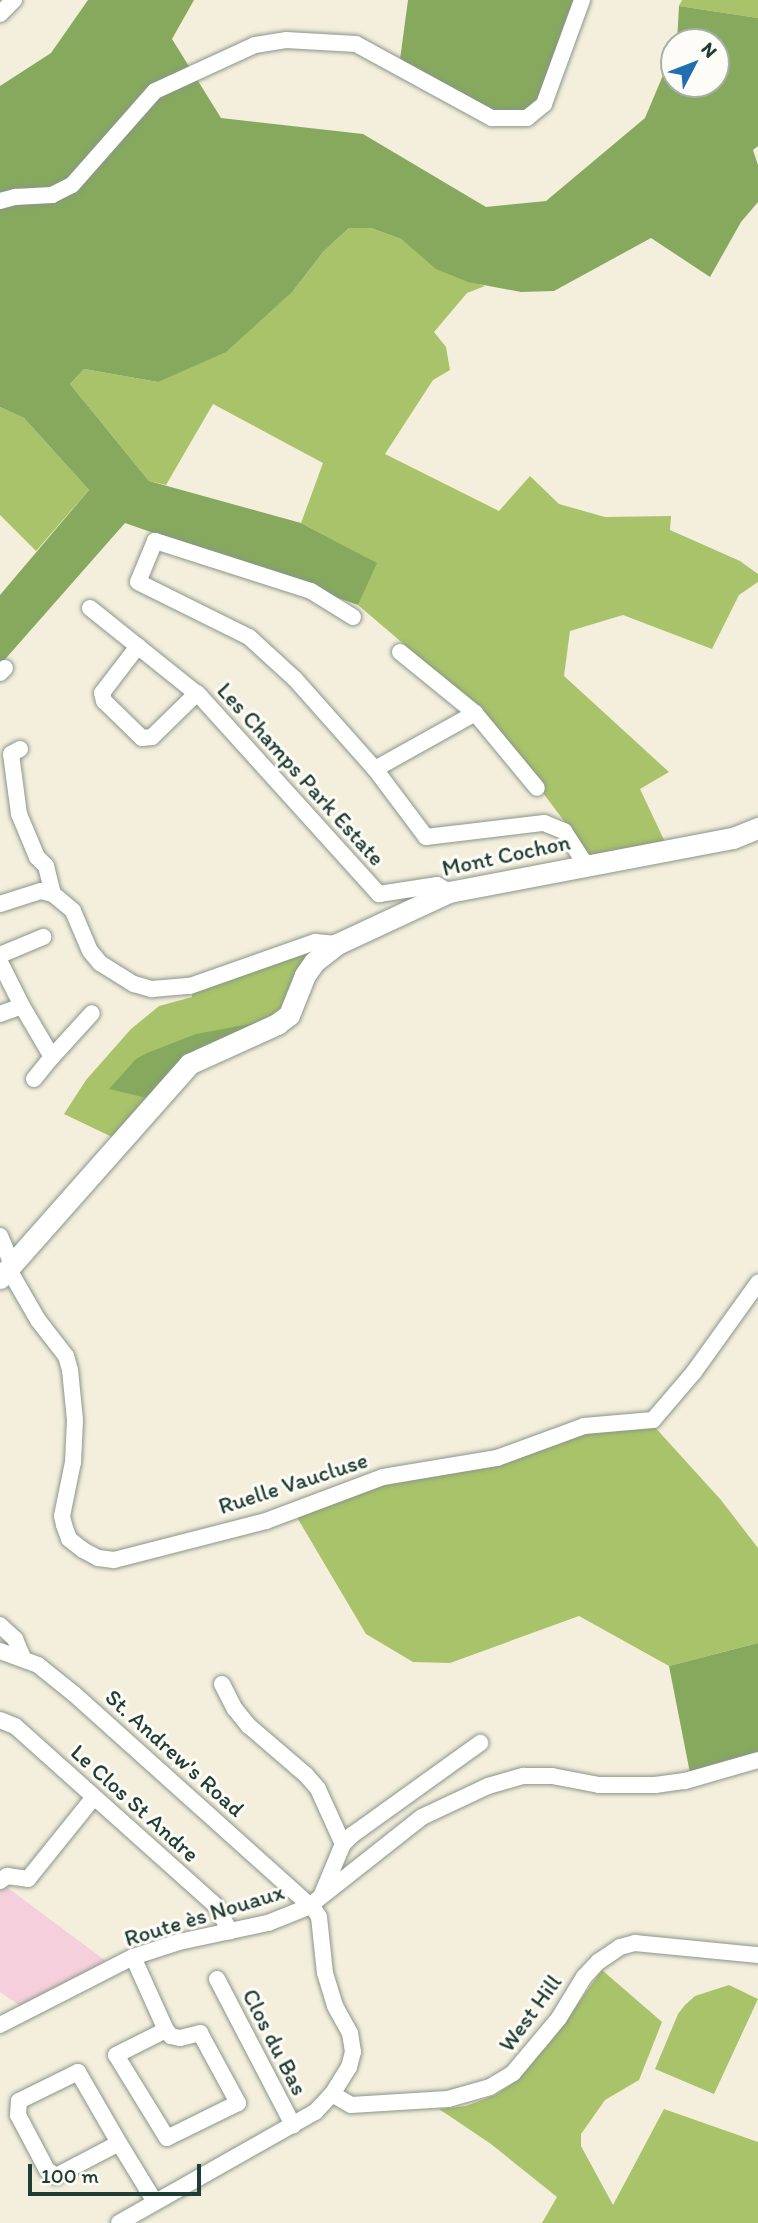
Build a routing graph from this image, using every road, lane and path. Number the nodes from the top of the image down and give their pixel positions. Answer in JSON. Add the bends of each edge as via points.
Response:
{"nodes":[{"id":1,"x":15,"y":0,"type":"edge"},
{"id":2,"x":582,"y":0,"type":"edge"},
{"id":3,"x":0,"y":14,"type":"edge"},
{"id":4,"x":0,"y":201,"type":"edge"},
{"id":5,"x":90,"y":608,"type":"dead end"},
{"id":6,"x":353,"y":617,"type":"dead end"},
{"id":7,"x":138,"y":646,"type":"junction"},
{"id":8,"x":400,"y":652,"type":"dead end"},
{"id":9,"x":197,"y":694,"type":"junction"},
{"id":10,"x":475,"y":713,"type":"junction"},
{"id":11,"x":20,"y":749,"type":"dead end"},
{"id":12,"x":375,"y":769,"type":"junction"},
{"id":13,"x":537,"y":788,"type":"dead end"},
{"id":14,"x":758,"y":828,"type":"edge"},
{"id":15,"x":586,"y":865,"type":"junction"},
{"id":16,"x":449,"y":892,"type":"junction"},
{"id":17,"x":53,"y":894,"type":"junction"},
{"id":18,"x":0,"y":904,"type":"edge"},
{"id":19,"x":43,"y":937,"type":"dead end"},
{"id":20,"x":337,"y":944,"type":"junction"},
{"id":21,"x":0,"y":955,"type":"edge"},
{"id":22,"x":0,"y":962,"type":"edge"},
{"id":23,"x":22,"y":1006,"type":"junction"},
{"id":24,"x":92,"y":1013,"type":"dead end"},
{"id":25,"x":0,"y":1014,"type":"edge"},
{"id":26,"x":52,"y":1056,"type":"junction"},
{"id":27,"x":34,"y":1079,"type":"dead end"},
{"id":28,"x":0,"y":1236,"type":"edge"},
{"id":29,"x":7,"y":1270,"type":"edge"},
{"id":30,"x":758,"y":1283,"type":"edge"},
{"id":31,"x":0,"y":1625,"type":"edge"},
{"id":32,"x":0,"y":1651,"type":"edge"},
{"id":33,"x":23,"y":1658,"type":"junction"},
{"id":34,"x":222,"y":1684,"type":"dead end"},
{"id":35,"x":0,"y":1720,"type":"edge"},
{"id":36,"x":480,"y":1743,"type":"dead end"},
{"id":37,"x":758,"y":1760,"type":"edge"},
{"id":38,"x":94,"y":1797,"type":"junction"},
{"id":39,"x":343,"y":1844,"type":"junction"},
{"id":40,"x":0,"y":1881,"type":"edge"},
{"id":41,"x":323,"y":1895,"type":"junction"},
{"id":42,"x":308,"y":1907,"type":"junction"},
{"id":43,"x":230,"y":1931,"type":"junction"},
{"id":44,"x":758,"y":1955,"type":"edge"},
{"id":45,"x":133,"y":1957,"type":"junction"},
{"id":46,"x":217,"y":1979,"type":"dead end"},
{"id":47,"x":0,"y":2025,"type":"edge"},
{"id":48,"x":166,"y":2030,"type":"junction"},
{"id":49,"x":332,"y":2094,"type":"junction"},
{"id":50,"x":293,"y":2125,"type":"junction"},
{"id":51,"x":119,"y":2143,"type":"junction"},
{"id":52,"x":155,"y":2202,"type":"junction"},
{"id":53,"x":119,"y":2223,"type":"edge"}],
"edges":[{"from":1,"to":3,"type":"street"},
{"from":2,"to":4,"type":"street","via":[[544,104],[527,118],[492,118],[356,44],[286,40],[255,46],[155,91],[72,185],[52,195]]},
{"from":5,"to":7,"type":"street","name":"Les Champs Park Estate"},
{"from":6,"to":12,"type":"street","via":[[311,591],[155,541],[138,582],[249,637],[295,679]]},
{"from":7,"to":9,"type":"street","name":"Les Champs Park Estate"},
{"from":7,"to":9,"type":"street","name":"Les Champs Park Estate","via":[[102,693],[104,701],[142,738],[152,737]]},
{"from":8,"to":10,"type":"street"},
{"from":9,"to":16,"type":"street","name":"Les Champs Park Estate","via":[[379,894],[437,884]]},
{"from":10,"to":12,"type":"street"},
{"from":10,"to":13,"type":"street"},
{"from":11,"to":17,"type":"street","via":[[11,754],[19,814],[37,857],[46,866]]},
{"from":12,"to":15,"type":"street","via":[[426,837],[544,823],[564,831]]},
{"from":14,"to":15,"type":"main road","name":"Mont Cochon","via":[[733,838]]},
{"from":15,"to":16,"type":"main road","name":"Mont Cochon"},
{"from":16,"to":20,"type":"main road","name":"Mont Cochon"},
{"from":17,"to":18,"type":"street","via":[[41,891]]},
{"from":17,"to":20,"type":"street","via":[[73,911],[100,964],[134,985],[152,989],[190,986],[315,942]]},
{"from":19,"to":21,"type":"street"},
{"from":20,"to":29,"type":"main road","name":"Mont Cochon","via":[[314,962],[283,1020],[189,1064]]},
{"from":22,"to":23,"type":"street"},
{"from":23,"to":25,"type":"street"},
{"from":23,"to":26,"type":"street"},
{"from":24,"to":26,"type":"street"},
{"from":26,"to":27,"type":"street"},
{"from":28,"to":29,"type":"street","name":"Ruelle Vaucluse"},
{"from":29,"to":30,"type":"street","name":"Ruelle Vaucluse","via":[[66,1356],[70,1370],[73,1462],[62,1516],[69,1539],[98,1558],[114,1560],[265,1521],[383,1478],[497,1458],[584,1426],[653,1420]]},
{"from":31,"to":33,"type":"street","via":[[15,1639]]},
{"from":32,"to":33,"type":"street","name":"St. Andrew's Road"},
{"from":33,"to":42,"type":"street","name":"St. Andrew's Road","via":[[73,1693]]},
{"from":34,"to":39,"type":"street","via":[[249,1726],[318,1789]]},
{"from":35,"to":38,"type":"street","name":"Le Clos St Andre","via":[[15,1726]]},
{"from":36,"to":39,"type":"street"},
{"from":37,"to":41,"type":"street","name":"Route ès Nouaux","via":[[655,1785],[599,1785],[524,1776],[488,1786],[422,1817]]},
{"from":38,"to":40,"type":"street","via":[[28,1879],[8,1876]]},
{"from":38,"to":43,"type":"street","name":"Le Clos St Andre","via":[[216,1906]]},
{"from":39,"to":41,"type":"street","via":[[321,1890]]},
{"from":41,"to":42,"type":"street","name":"Route ès Nouaux"},
{"from":42,"to":43,"type":"street","name":"Route ès Nouaux","via":[[268,1923]]},
{"from":42,"to":49,"type":"street","name":"St. Andrew's Road","via":[[319,1917],[325,1973],[350,2033],[353,2052]]},
{"from":43,"to":45,"type":"street","name":"Route ès Nouaux"},
{"from":44,"to":49,"type":"street","name":"West Hill","via":[[635,1943],[620,1947],[584,1977],[559,2018],[513,2073],[490,2087],[448,2099],[351,2105]]},
{"from":45,"to":47,"type":"street","name":"Route ès Nouaux"},
{"from":45,"to":48,"type":"street"},
{"from":46,"to":50,"type":"street","name":"Clos du Bas"},
{"from":48,"to":48,"type":"street","via":[[116,2055],[167,2138],[237,2103],[200,2033],[180,2038]]},
{"from":49,"to":50,"type":"street","name":"St. Andrew's Road"},
{"from":50,"to":52,"type":"street","name":"St. Andrew's Road"},
{"from":51,"to":51,"type":"street","via":[[78,2072],[19,2101],[18,2115],[47,2170],[56,2176]]},
{"from":51,"to":52,"type":"street"},
{"from":52,"to":53,"type":"street","name":"St. Andrew's Road"}]}
